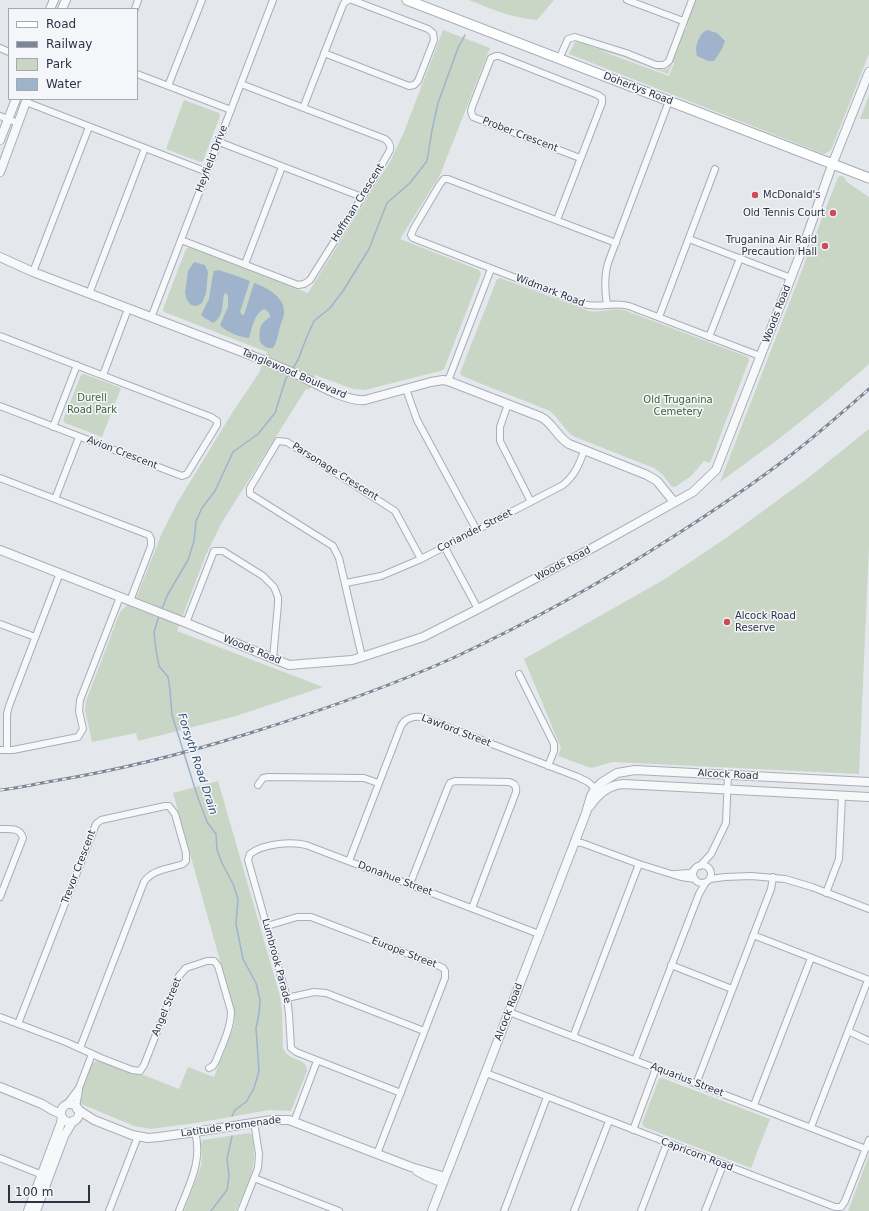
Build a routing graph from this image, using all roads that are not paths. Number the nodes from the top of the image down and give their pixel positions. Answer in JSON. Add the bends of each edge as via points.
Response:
{"nodes":[{"id":1,"x":202,"y":0,"type":"edge"},
{"id":2,"x":273,"y":0,"type":"edge"},
{"id":3,"x":350,"y":0,"type":"edge"},
{"id":4,"x":407,"y":0,"type":"edge"},
{"id":5,"x":627,"y":0,"type":"edge"},
{"id":6,"x":692,"y":0,"type":"edge"},
{"id":7,"x":683,"y":21,"type":"junction"},
{"id":8,"x":324,"y":53,"type":"junction"},
{"id":9,"x":560,"y":59,"type":"junction"},
{"id":10,"x":869,"y":72,"type":"edge"},
{"id":11,"x":138,"y":74,"type":"edge"},
{"id":12,"x":241,"y":84,"type":"junction"},
{"id":13,"x":168,"y":86,"type":"junction"},
{"id":14,"x":15,"y":100,"type":"edge"},
{"id":15,"x":27,"y":101,"type":"edge"},
{"id":16,"x":669,"y":101,"type":"junction"},
{"id":17,"x":303,"y":108,"type":"junction"},
{"id":18,"x":231,"y":110,"type":"junction"},
{"id":19,"x":4,"y":118,"type":"edge"},
{"id":20,"x":18,"y":123,"type":"junction"},
{"id":21,"x":89,"y":127,"type":"junction"},
{"id":22,"x":0,"y":140,"type":"edge"},
{"id":23,"x":219,"y":142,"type":"junction"},
{"id":24,"x":145,"y":148,"type":"junction"},
{"id":25,"x":580,"y":158,"type":"junction"},
{"id":26,"x":832,"y":165,"type":"junction"},
{"id":27,"x":282,"y":167,"type":"junction"},
{"id":28,"x":715,"y":169,"type":"dead end"},
{"id":29,"x":0,"y":172,"type":"edge"},
{"id":30,"x":207,"y":172,"type":"junction"},
{"id":31,"x":869,"y":178,"type":"edge"},
{"id":32,"x":362,"y":198,"type":"junction"},
{"id":33,"x":557,"y":220,"type":"junction"},
{"id":34,"x":689,"y":239,"type":"junction"},
{"id":35,"x":181,"y":240,"type":"junction"},
{"id":36,"x":616,"y":243,"type":"junction"},
{"id":37,"x":0,"y":257,"type":"edge"},
{"id":38,"x":740,"y":258,"type":"junction"},
{"id":39,"x":0,"y":263,"type":"edge"},
{"id":40,"x":245,"y":264,"type":"junction"},
{"id":41,"x":492,"y":269,"type":"junction"},
{"id":42,"x":34,"y":272,"type":"junction"},
{"id":43,"x":791,"y":278,"type":"junction"},
{"id":44,"x":89,"y":294,"type":"junction"},
{"id":45,"x":607,"y":305,"type":"junction"},
{"id":46,"x":128,"y":309,"type":"junction"},
{"id":47,"x":659,"y":317,"type":"junction"},
{"id":48,"x":151,"y":318,"type":"junction"},
{"id":49,"x":0,"y":336,"type":"edge"},
{"id":50,"x":710,"y":337,"type":"junction"},
{"id":51,"x":760,"y":356,"type":"junction"},
{"id":52,"x":77,"y":365,"type":"junction"},
{"id":53,"x":103,"y":375,"type":"junction"},
{"id":54,"x":448,"y":381,"type":"junction"},
{"id":55,"x":406,"y":389,"type":"junction"},
{"id":56,"x":508,"y":404,"type":"junction"},
{"id":57,"x":0,"y":406,"type":"edge"},
{"id":58,"x":53,"y":427,"type":"junction"},
{"id":59,"x":79,"y":437,"type":"junction"},
{"id":60,"x":584,"y":451,"type":"junction"},
{"id":61,"x":0,"y":478,"type":"edge"},
{"id":62,"x":55,"y":499,"type":"junction"},
{"id":63,"x":531,"y":502,"type":"junction"},
{"id":64,"x":674,"y":502,"type":"junction"},
{"id":65,"x":476,"y":530,"type":"junction"},
{"id":66,"x":444,"y":546,"type":"junction"},
{"id":67,"x":0,"y":550,"type":"edge"},
{"id":68,"x":421,"y":559,"type":"junction"},
{"id":69,"x":60,"y":574,"type":"junction"},
{"id":70,"x":346,"y":583,"type":"junction"},
{"id":71,"x":120,"y":597,"type":"junction"},
{"id":72,"x":130,"y":601,"type":"junction"},
{"id":73,"x":478,"y":609,"type":"junction"},
{"id":74,"x":185,"y":623,"type":"junction"},
{"id":75,"x":0,"y":624,"type":"edge"},
{"id":76,"x":35,"y":638,"type":"junction"},
{"id":77,"x":362,"y":657,"type":"junction"},
{"id":78,"x":274,"y":659,"type":"junction"},
{"id":79,"x":519,"y":674,"type":"dead end"},
{"id":80,"x":3,"y":750,"type":"edge"},
{"id":81,"x":548,"y":766,"type":"junction"},
{"id":82,"x":728,"y":774,"type":"junction"},
{"id":83,"x":869,"y":782,"type":"edge"},
{"id":84,"x":378,"y":783,"type":"junction"},
{"id":85,"x":258,"y":785,"type":"dead end"},
{"id":86,"x":727,"y":790,"type":"junction"},
{"id":87,"x":598,"y":791,"type":"junction"},
{"id":88,"x":842,"y":796,"type":"junction"},
{"id":89,"x":869,"y":797,"type":"edge"},
{"id":90,"x":0,"y":829,"type":"edge"},
{"id":91,"x":574,"y":842,"type":"junction"},
{"id":92,"x":250,"y":854,"type":"joint"},
{"id":93,"x":711,"y":854,"type":"junction"},
{"id":94,"x":348,"y":861,"type":"junction"},
{"id":95,"x":639,"y":864,"type":"junction"},
{"id":96,"x":700,"y":866,"type":"junction"},
{"id":97,"x":710,"y":869,"type":"junction"},
{"id":98,"x":694,"y":871,"type":"junction"},
{"id":99,"x":672,"y":874,"type":"junction"},
{"id":100,"x":726,"y":876,"type":"junction"},
{"id":101,"x":773,"y":877,"type":"junction"},
{"id":102,"x":696,"y":880,"type":"junction"},
{"id":103,"x":708,"y":880,"type":"junction"},
{"id":104,"x":410,"y":884,"type":"junction"},
{"id":105,"x":826,"y":893,"type":"junction"},
{"id":106,"x":699,"y":894,"type":"junction"},
{"id":107,"x":0,"y":897,"type":"edge"},
{"id":108,"x":472,"y":908,"type":"junction"},
{"id":109,"x":869,"y":909,"type":"edge"},
{"id":110,"x":267,"y":926,"type":"junction"},
{"id":111,"x":539,"y":934,"type":"junction"},
{"id":112,"x":754,"y":936,"type":"junction"},
{"id":113,"x":811,"y":958,"type":"junction"},
{"id":114,"x":671,"y":966,"type":"junction"},
{"id":115,"x":868,"y":980,"type":"edge"},
{"id":116,"x":732,"y":989,"type":"junction"},
{"id":117,"x":287,"y":998,"type":"junction"},
{"id":118,"x":509,"y":1012,"type":"junction"},
{"id":119,"x":0,"y":1017,"type":"edge"},
{"id":120,"x":18,"y":1024,"type":"junction"},
{"id":121,"x":424,"y":1031,"type":"junction"},
{"id":122,"x":848,"y":1031,"type":"junction"},
{"id":123,"x":573,"y":1036,"type":"junction"},
{"id":124,"x":869,"y":1040,"type":"edge"},
{"id":125,"x":80,"y":1048,"type":"junction"},
{"id":126,"x":92,"y":1054,"type":"junction"},
{"id":127,"x":634,"y":1060,"type":"junction"},
{"id":128,"x":317,"y":1061,"type":"junction"},
{"id":129,"x":210,"y":1068,"type":"dead end"},
{"id":130,"x":656,"y":1068,"type":"junction"},
{"id":131,"x":486,"y":1073,"type":"junction"},
{"id":132,"x":696,"y":1084,"type":"junction"},
{"id":133,"x":0,"y":1088,"type":"edge"},
{"id":134,"x":79,"y":1088,"type":"junction"},
{"id":135,"x":401,"y":1093,"type":"junction"},
{"id":136,"x":547,"y":1097,"type":"junction"},
{"id":137,"x":42,"y":1104,"type":"junction"},
{"id":138,"x":66,"y":1105,"type":"junction"},
{"id":139,"x":754,"y":1105,"type":"junction"},
{"id":140,"x":77,"y":1108,"type":"junction"},
{"id":141,"x":62,"y":1115,"type":"junction"},
{"id":142,"x":74,"y":1120,"type":"junction"},
{"id":143,"x":94,"y":1120,"type":"junction"},
{"id":144,"x":609,"y":1121,"type":"junction"},
{"id":145,"x":254,"y":1122,"type":"junction"},
{"id":146,"x":294,"y":1122,"type":"junction"},
{"id":147,"x":811,"y":1127,"type":"junction"},
{"id":148,"x":633,"y":1130,"type":"junction"},
{"id":149,"x":195,"y":1132,"type":"junction"},
{"id":150,"x":138,"y":1136,"type":"junction"},
{"id":151,"x":869,"y":1140,"type":"edge"},
{"id":152,"x":667,"y":1143,"type":"junction"},
{"id":153,"x":866,"y":1149,"type":"junction"},
{"id":154,"x":378,"y":1154,"type":"junction"},
{"id":155,"x":0,"y":1158,"type":"edge"},
{"id":156,"x":723,"y":1165,"type":"junction"},
{"id":157,"x":45,"y":1176,"type":"junction"},
{"id":158,"x":254,"y":1178,"type":"junction"},
{"id":159,"x":444,"y":1180,"type":"junction"},
{"id":160,"x":28,"y":1211,"type":"edge"},
{"id":161,"x":36,"y":1211,"type":"edge"},
{"id":162,"x":109,"y":1211,"type":"edge"},
{"id":163,"x":179,"y":1211,"type":"edge"},
{"id":164,"x":241,"y":1211,"type":"edge"},
{"id":165,"x":339,"y":1211,"type":"edge"},
{"id":166,"x":432,"y":1211,"type":"edge"},
{"id":167,"x":504,"y":1211,"type":"edge"},
{"id":168,"x":574,"y":1211,"type":"edge"},
{"id":169,"x":641,"y":1211,"type":"edge"},
{"id":170,"x":705,"y":1211,"type":"edge"}],
"edges":[{"from":1,"to":13,"type":"street"},
{"from":2,"to":12,"type":"street","name":"Heyfield Drive"},
{"from":3,"to":8,"type":"street","via":[[343,5]]},
{"from":3,"to":8,"type":"street","via":[[433,33],[434,40],[418,81],[408,86]]},
{"from":4,"to":9,"type":"main road","name":"Dohertys Road"},
{"from":5,"to":7,"type":"street"},
{"from":6,"to":7,"type":"street"},
{"from":7,"to":9,"type":"street","via":[[669,61],[664,66],[575,37],[568,39]]},
{"from":8,"to":17,"type":"street"},
{"from":9,"to":16,"type":"main road","name":"Dohertys Road"},
{"from":10,"to":26,"type":"street","name":"Woods Road"},
{"from":11,"to":13,"type":"street"},
{"from":12,"to":17,"type":"street","name":"Hoffman Crescent"},
{"from":12,"to":18,"type":"street","name":"Heyfield Drive"},
{"from":13,"to":18,"type":"street"},
{"from":14,"to":19,"type":"street"},
{"from":15,"to":20,"type":"street"},
{"from":15,"to":21,"type":"street"},
{"from":16,"to":26,"type":"main road","name":"Dohertys Road"},
{"from":16,"to":36,"type":"street"},
{"from":17,"to":32,"type":"street","name":"Hoffman Crescent","via":[[388,141],[390,150]]},
{"from":18,"to":23,"type":"street","name":"Heyfield Drive"},
{"from":19,"to":20,"type":"street"},
{"from":19,"to":22,"type":"street"},
{"from":20,"to":29,"type":"street"},
{"from":21,"to":24,"type":"street"},
{"from":21,"to":42,"type":"street"},
{"from":23,"to":27,"type":"street"},
{"from":23,"to":30,"type":"street","name":"Heyfield Drive"},
{"from":24,"to":30,"type":"street"},
{"from":24,"to":44,"type":"street"},
{"from":25,"to":25,"type":"street","name":"Prober Crescent","via":[[602,98],[493,56],[471,114],[478,119]]},
{"from":25,"to":33,"type":"street"},
{"from":26,"to":31,"type":"main road","name":"Dohertys Road"},
{"from":26,"to":43,"type":"street","name":"Woods Road"},
{"from":27,"to":32,"type":"street"},
{"from":27,"to":40,"type":"street"},
{"from":28,"to":34,"type":"street"},
{"from":30,"to":35,"type":"street","name":"Heyfield Drive"},
{"from":32,"to":40,"type":"street","name":"Hoffman Crescent","via":[[307,283],[298,285]]},
{"from":33,"to":36,"type":"street"},
{"from":33,"to":41,"type":"street","name":"Widmark Road","via":[[444,179],[411,235]]},
{"from":34,"to":38,"type":"street"},
{"from":34,"to":47,"type":"street"},
{"from":35,"to":40,"type":"street","name":"Hoffman Crescent"},
{"from":35,"to":48,"type":"street","name":"Heyfield Drive"},
{"from":36,"to":45,"type":"street","via":[[606,271]]},
{"from":37,"to":42,"type":"street","name":"Tanglewood Boulevard"},
{"from":38,"to":43,"type":"street"},
{"from":38,"to":50,"type":"street"},
{"from":39,"to":42,"type":"street","name":"Tanglewood Boulevard"},
{"from":41,"to":45,"type":"street","name":"Widmark Road","via":[[589,306]]},
{"from":41,"to":54,"type":"street"},
{"from":42,"to":44,"type":"street","name":"Tanglewood Boulevard"},
{"from":43,"to":51,"type":"street","name":"Woods Road"},
{"from":44,"to":46,"type":"street","name":"Tanglewood Boulevard"},
{"from":45,"to":47,"type":"street","name":"Widmark Road","via":[[622,304]]},
{"from":46,"to":48,"type":"street","name":"Tanglewood Boulevard"},
{"from":46,"to":53,"type":"street"},
{"from":47,"to":50,"type":"street","name":"Widmark Road"},
{"from":48,"to":55,"type":"street","name":"Tanglewood Boulevard","via":[[263,360],[353,399],[360,400]]},
{"from":49,"to":52,"type":"street"},
{"from":50,"to":51,"type":"street","name":"Widmark Road"},
{"from":51,"to":64,"type":"street","name":"Woods Road","via":[[716,470],[693,492]]},
{"from":52,"to":53,"type":"street"},
{"from":52,"to":58,"type":"street"},
{"from":53,"to":59,"type":"street","name":"Avion Crescent","via":[[211,417],[217,421],[216,429],[187,474],[182,476]]},
{"from":54,"to":55,"type":"street","name":"Tanglewood Boulevard"},
{"from":54,"to":56,"type":"street","name":"Tanglewood Boulevard"},
{"from":55,"to":65,"type":"street","via":[[418,420]]},
{"from":56,"to":60,"type":"street","name":"Tanglewood Boulevard","via":[[546,420],[563,441]]},
{"from":56,"to":63,"type":"street","via":[[500,427],[500,441]]},
{"from":57,"to":58,"type":"street","name":"Avion Crescent"},
{"from":58,"to":59,"type":"street","name":"Avion Crescent"},
{"from":59,"to":62,"type":"street"},
{"from":60,"to":63,"type":"street","name":"Coriander Street","via":[[570,479]]},
{"from":60,"to":64,"type":"street","name":"Tanglewood Boulevard","via":[[647,475],[657,481]]},
{"from":61,"to":62,"type":"street"},
{"from":62,"to":72,"type":"street","via":[[149,536],[151,546]]},
{"from":63,"to":65,"type":"street","name":"Coriander Street"},
{"from":64,"to":73,"type":"street","name":"Woods Road"},
{"from":65,"to":66,"type":"street","name":"Coriander Street"},
{"from":66,"to":68,"type":"street","name":"Coriander Street"},
{"from":66,"to":73,"type":"street"},
{"from":67,"to":69,"type":"street","name":"Woods Road"},
{"from":68,"to":70,"type":"street","name":"Coriander Street","via":[[381,576]]},
{"from":68,"to":70,"type":"street","name":"Parsonage Crescent","via":[[395,511],[288,442],[278,441],[250,488],[250,494],[333,546]]},
{"from":69,"to":71,"type":"street","name":"Woods Road"},
{"from":69,"to":76,"type":"street"},
{"from":70,"to":77,"type":"street"},
{"from":71,"to":72,"type":"street","name":"Woods Road"},
{"from":71,"to":80,"type":"street","via":[[80,700],[79,711],[83,729],[78,737]]},
{"from":72,"to":74,"type":"street","name":"Woods Road"},
{"from":73,"to":77,"type":"street","name":"Woods Road","via":[[423,637]]},
{"from":74,"to":78,"type":"street","name":"Woods Road"},
{"from":74,"to":78,"type":"street","via":[[214,551],[222,551],[263,576],[274,587],[278,604]]},
{"from":75,"to":76,"type":"street"},
{"from":76,"to":80,"type":"street","via":[[9,706]]},
{"from":77,"to":78,"type":"street","name":"Woods Road","via":[[289,665]]},
{"from":79,"to":81,"type":"street","via":[[554,744]]},
{"from":81,"to":84,"type":"street","name":"Lawford Street","via":[[418,716],[402,723]]},
{"from":81,"to":87,"type":"street","name":"Lawford Street","via":[[582,779]]},
{"from":82,"to":83,"type":"street","name":"Alcock Road"},
{"from":82,"to":86,"type":"street"},
{"from":82,"to":87,"type":"street","name":"Alcock Road","via":[[624,771],[601,783]]},
{"from":84,"to":85,"type":"street","via":[[364,778],[268,777],[263,778]]},
{"from":84,"to":94,"type":"street","name":"Lawford Street"},
{"from":86,"to":87,"type":"street","name":"Alcock Road","via":[[623,784]]},
{"from":86,"to":88,"type":"street","name":"Alcock Road"},
{"from":86,"to":93,"type":"street","via":[[726,824]]},
{"from":87,"to":91,"type":"street","name":"Alcock Road","via":[[591,796]]},
{"from":88,"to":89,"type":"street","name":"Alcock Road"},
{"from":88,"to":105,"type":"street","via":[[839,859]]},
{"from":90,"to":107,"type":"street","via":[[16,829],[22,834]]},
{"from":91,"to":95,"type":"street"},
{"from":91,"to":111,"type":"street","name":"Alcock Road"},
{"from":92,"to":94,"type":"street","name":"Donahue Street","via":[[255,850],[281,843],[296,842]]},
{"from":92,"to":110,"type":"street","name":"Lumbrook Parade","via":[[248,860]]},
{"from":93,"to":96,"type":"street"},
{"from":93,"to":97,"type":"street"},
{"from":94,"to":104,"type":"street","name":"Donahue Street"},
{"from":95,"to":99,"type":"street"},
{"from":95,"to":123,"type":"street"},
{"from":96,"to":97,"type":"street"},
{"from":96,"to":98,"type":"street"},
{"from":97,"to":100,"type":"street"},
{"from":97,"to":103,"type":"street","via":[[711,875]]},
{"from":98,"to":99,"type":"street"},
{"from":98,"to":102,"type":"street"},
{"from":99,"to":102,"type":"street"},
{"from":100,"to":101,"type":"street"},
{"from":100,"to":103,"type":"street"},
{"from":101,"to":105,"type":"street"},
{"from":101,"to":112,"type":"street"},
{"from":102,"to":103,"type":"street","via":[[701,883]]},
{"from":102,"to":106,"type":"street"},
{"from":103,"to":106,"type":"street"},
{"from":104,"to":108,"type":"street","name":"Donahue Street"},
{"from":104,"to":108,"type":"street","via":[[450,782],[459,780],[513,783],[516,792]]},
{"from":105,"to":109,"type":"street"},
{"from":106,"to":114,"type":"street"},
{"from":108,"to":111,"type":"street","name":"Donahue Street"},
{"from":110,"to":117,"type":"street","name":"Lumbrook Parade"},
{"from":110,"to":121,"type":"street","name":"Europe Street","via":[[297,917],[311,917],[443,968],[445,978]]},
{"from":111,"to":118,"type":"street","name":"Alcock Road"},
{"from":112,"to":113,"type":"street"},
{"from":112,"to":116,"type":"street"},
{"from":113,"to":115,"type":"street"},
{"from":113,"to":139,"type":"street"},
{"from":114,"to":116,"type":"street"},
{"from":114,"to":127,"type":"street"},
{"from":115,"to":122,"type":"street"},
{"from":116,"to":132,"type":"street"},
{"from":117,"to":121,"type":"street","via":[[314,992],[326,993]]},
{"from":117,"to":128,"type":"street","name":"Lumbrook Parade","via":[[291,1048],[294,1052]]},
{"from":118,"to":123,"type":"street","name":"Aquarius Street"},
{"from":118,"to":131,"type":"street","name":"Alcock Road"},
{"from":119,"to":120,"type":"street"},
{"from":120,"to":125,"type":"street"},
{"from":120,"to":125,"type":"street","name":"Trevor Crescent","via":[[96,824],[101,820],[169,806],[175,814],[186,861],[153,873],[144,882]]},
{"from":121,"to":135,"type":"street","name":"Europe Street"},
{"from":122,"to":124,"type":"street"},
{"from":122,"to":147,"type":"street"},
{"from":123,"to":127,"type":"street","name":"Aquarius Street"},
{"from":125,"to":126,"type":"street"},
{"from":126,"to":129,"type":"street","name":"Angel Street","via":[[140,1071],[179,976],[190,966],[210,961],[218,966],[231,1011],[229,1027],[216,1061]]},
{"from":126,"to":134,"type":"street"},
{"from":127,"to":130,"type":"street","name":"Aquarius Street"},
{"from":128,"to":135,"type":"street","name":"Lumbrook Parade"},
{"from":128,"to":146,"type":"street"},
{"from":130,"to":132,"type":"street","name":"Aquarius Street"},
{"from":130,"to":148,"type":"street"},
{"from":131,"to":136,"type":"street","name":"Capricorn Road"},
{"from":131,"to":159,"type":"street","name":"Alcock Road"},
{"from":132,"to":139,"type":"street","name":"Aquarius Street"},
{"from":133,"to":137,"type":"street"},
{"from":134,"to":138,"type":"street"},
{"from":134,"to":140,"type":"street"},
{"from":135,"to":154,"type":"street","name":"Europe Street"},
{"from":136,"to":144,"type":"street","name":"Capricorn Road"},
{"from":136,"to":167,"type":"street"},
{"from":137,"to":138,"type":"street"},
{"from":137,"to":141,"type":"street"},
{"from":138,"to":140,"type":"street","via":[[72,1104]]},
{"from":138,"to":141,"type":"street"},
{"from":139,"to":147,"type":"street","name":"Aquarius Street"},
{"from":140,"to":142,"type":"street","via":[[78,1113]]},
{"from":140,"to":143,"type":"street","name":"Latitude Promenade"},
{"from":141,"to":142,"type":"street","via":[[67,1121]]},
{"from":141,"to":157,"type":"street"},
{"from":142,"to":143,"type":"street","name":"Latitude Promenade"},
{"from":142,"to":157,"type":"street"},
{"from":143,"to":150,"type":"street","name":"Latitude Promenade"},
{"from":144,"to":148,"type":"street","name":"Capricorn Road"},
{"from":144,"to":168,"type":"street"},
{"from":145,"to":146,"type":"street","name":"Latitude Promenade","via":[[278,1119]]},
{"from":145,"to":149,"type":"street","name":"Latitude Promenade"},
{"from":145,"to":158,"type":"street","via":[[259,1154]]},
{"from":146,"to":154,"type":"street","name":"Latitude Promenade"},
{"from":147,"to":153,"type":"street","name":"Aquarius Street"},
{"from":148,"to":152,"type":"street","name":"Capricorn Road"},
{"from":149,"to":150,"type":"street","name":"Latitude Promenade","via":[[148,1138]]},
{"from":149,"to":163,"type":"street","via":[[197,1162]]},
{"from":150,"to":162,"type":"street"},
{"from":151,"to":153,"type":"street","name":"Capricorn Road"},
{"from":152,"to":156,"type":"street","name":"Capricorn Road"},
{"from":152,"to":169,"type":"street"},
{"from":153,"to":156,"type":"street","name":"Capricorn Road","via":[[841,1207]]},
{"from":154,"to":159,"type":"street","name":"Latitude Promenade","via":[[426,1176]]},
{"from":155,"to":157,"type":"street"},
{"from":156,"to":170,"type":"street"},
{"from":157,"to":160,"type":"street"},
{"from":157,"to":161,"type":"street"},
{"from":158,"to":164,"type":"street"},
{"from":158,"to":165,"type":"street"},
{"from":159,"to":166,"type":"street","name":"Alcock Road"}]}
